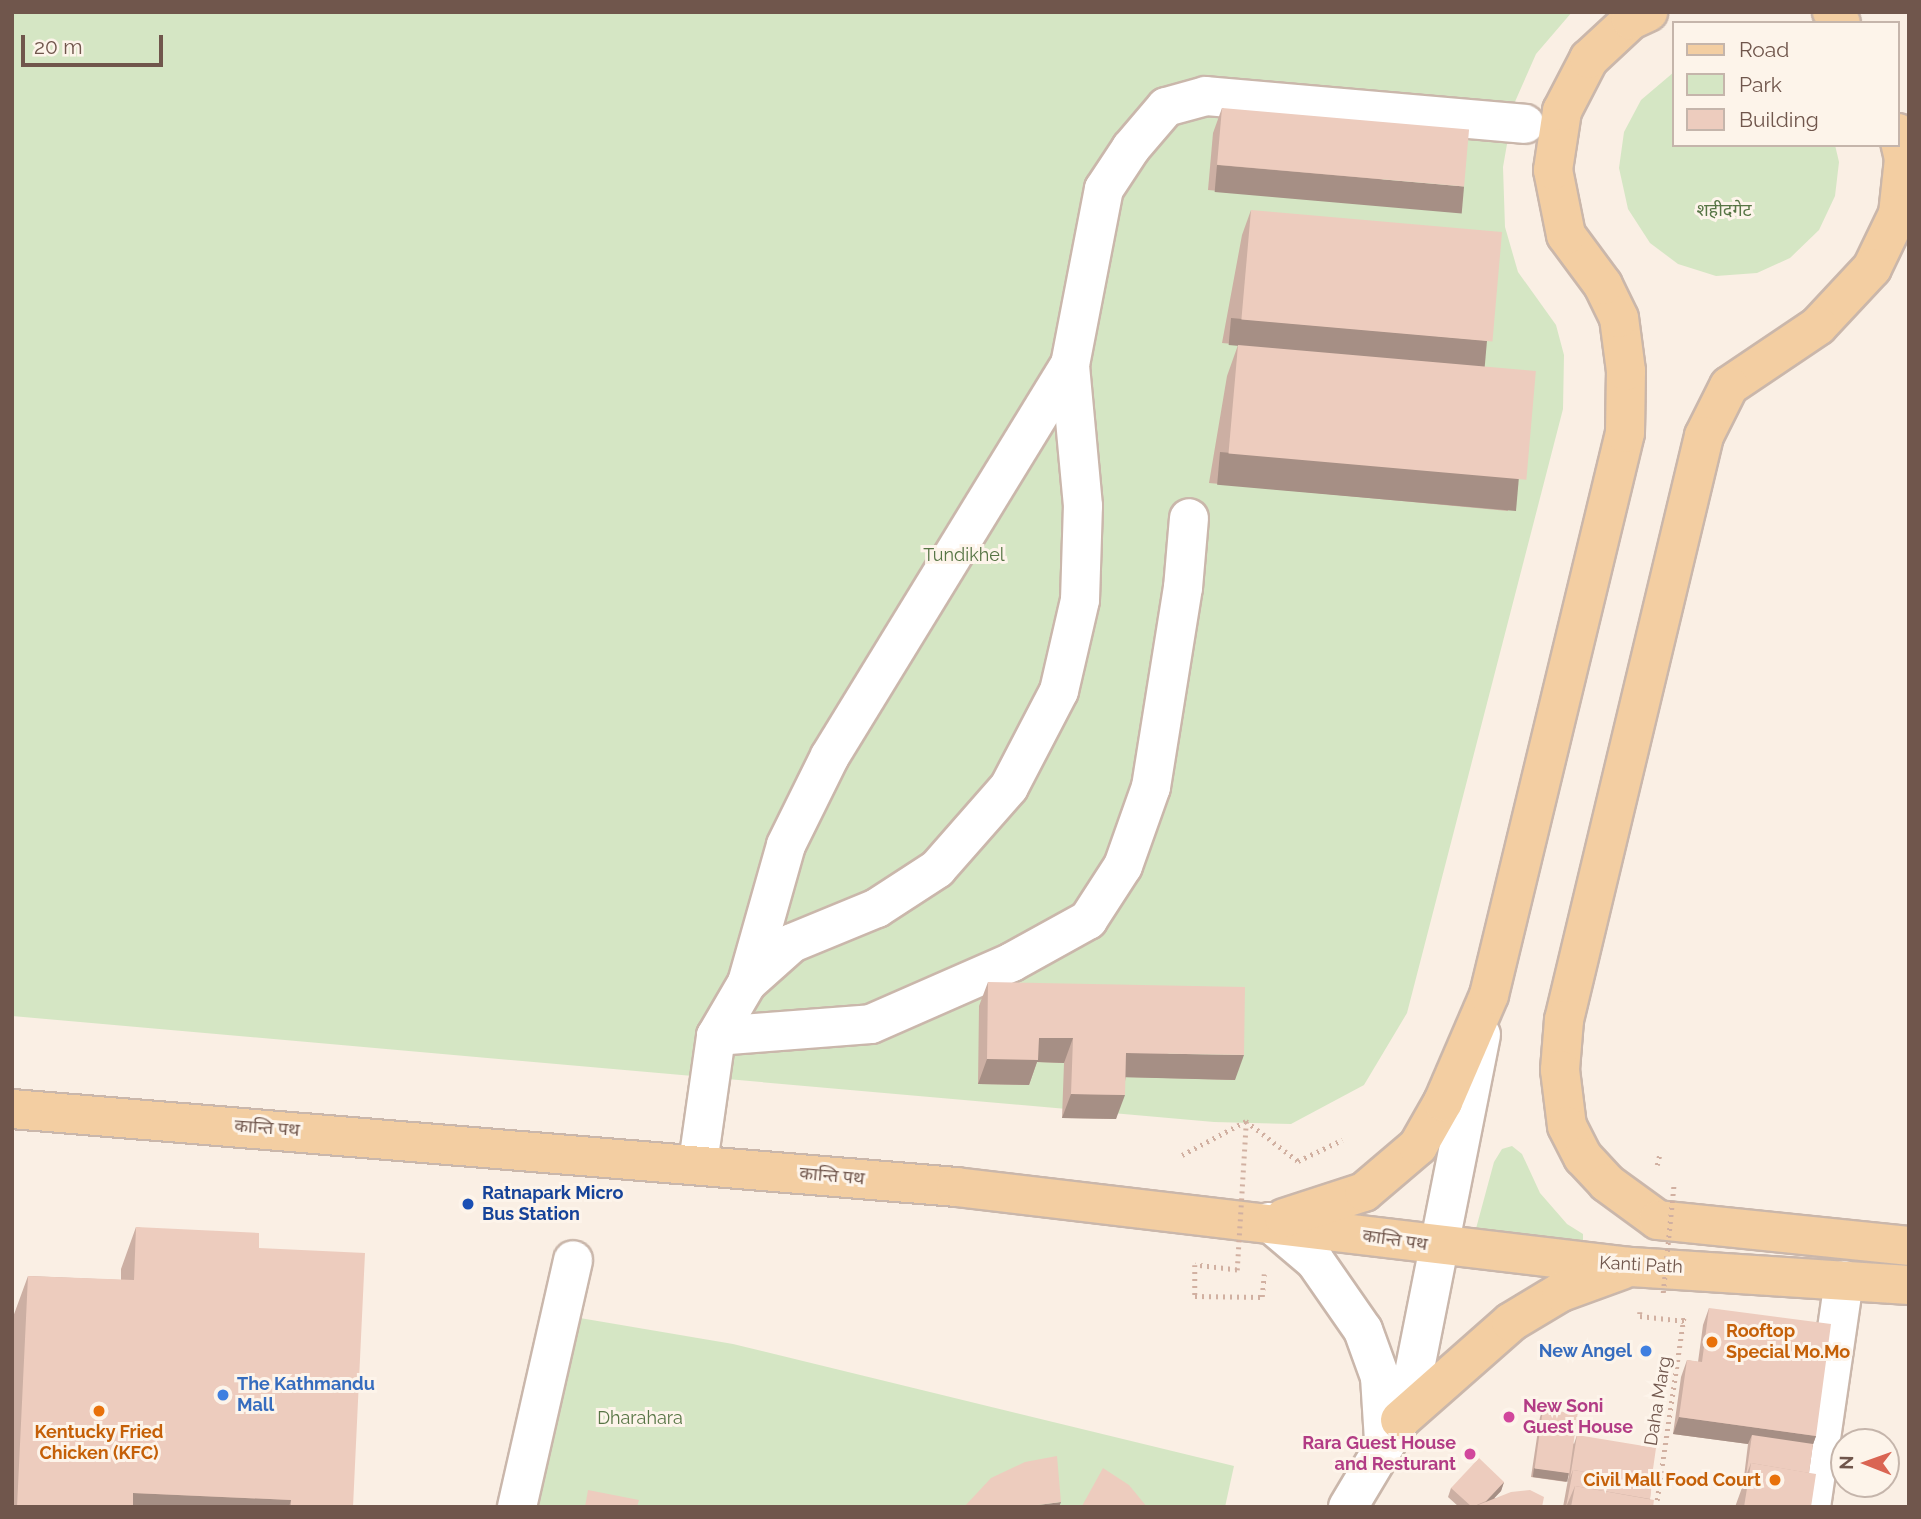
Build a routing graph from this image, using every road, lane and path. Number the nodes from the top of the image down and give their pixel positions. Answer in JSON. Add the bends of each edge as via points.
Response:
{"nodes":[{"id":1,"x":1648,"y":12,"type":"edge"},
{"id":2,"x":1525,"y":124,"type":"dead end"},
{"id":3,"x":1900,"y":142,"type":"edge"},
{"id":4,"x":1070,"y":365,"type":"junction"},
{"id":5,"x":1189,"y":518,"type":"dead end"},
{"id":6,"x":747,"y":984,"type":"junction"},
{"id":7,"x":1489,"y":995,"type":"junction"},
{"id":8,"x":716,"y":1036,"type":"junction"},
{"id":9,"x":12,"y":1109,"type":"edge"},
{"id":10,"x":1246,"y":1121,"type":"junction"},
{"id":11,"x":1342,"y":1140,"type":"dead end"},
{"id":12,"x":1182,"y":1155,"type":"dead end"},
{"id":13,"x":698,"y":1163,"type":"junction"},
{"id":14,"x":1674,"y":1183,"type":"dead end"},
{"id":15,"x":1269,"y":1222,"type":"junction"},
{"id":16,"x":1909,"y":1246,"type":"edge"},
{"id":17,"x":1439,"y":1247,"type":"junction"},
{"id":18,"x":573,"y":1260,"type":"dead end"},
{"id":19,"x":1630,"y":1267,"type":"junction"},
{"id":20,"x":1264,"y":1270,"type":"dead end"},
{"id":21,"x":1844,"y":1280,"type":"junction"},
{"id":22,"x":1909,"y":1285,"type":"edge"},
{"id":23,"x":1662,"y":1293,"type":"dead end"},
{"id":24,"x":1684,"y":1310,"type":"dead end"},
{"id":25,"x":1640,"y":1316,"type":"dead end"},
{"id":26,"x":1685,"y":1321,"type":"junction"},
{"id":27,"x":1391,"y":1435,"type":"junction"},
{"id":28,"x":517,"y":1507,"type":"edge"},
{"id":29,"x":1348,"y":1507,"type":"edge"},
{"id":30,"x":1656,"y":1507,"type":"edge"},
{"id":31,"x":1811,"y":1507,"type":"edge"}],
"edges":[{"from":1,"to":7,"type":"main road","via":[[1631,20],[1589,59],[1562,111],[1553,170],[1566,235],[1604,285],[1619,318],[1626,372],[1625,433]]},
{"from":2,"to":4,"type":"street","via":[[1206,96],[1166,107],[1104,189]]},
{"from":3,"to":16,"type":"main road","via":[[1904,159],[1898,214],[1872,268],[1818,326],[1729,386],[1704,436],[1564,1020],[1560,1070],[1567,1126],[1583,1157],[1607,1183],[1658,1220]]},
{"from":4,"to":6,"type":"street","via":[[830,756],[786,845]]},
{"from":4,"to":6,"type":"street","via":[[1083,506],[1080,600],[1059,691],[1009,787],[937,869],[877,908],[792,943]]},
{"from":5,"to":8,"type":"street","via":[[1183,588],[1151,787],[1123,866],[1088,920],[1012,962],[871,1024]]},
{"from":6,"to":8,"type":"street"},
{"from":7,"to":15,"type":"main road","via":[[1443,1102],[1418,1146],[1364,1192]]},
{"from":7,"to":17,"type":"street"},
{"from":8,"to":13,"type":"street"},
{"from":9,"to":13,"type":"main road","name":"कान्ति पथ"},
{"from":10,"to":11,"type":"path","via":[[1298,1161]]},
{"from":10,"to":12,"type":"path"},
{"from":10,"to":20,"type":"path","bridge":true,"via":[[1237,1270],[1195,1265],[1195,1296],[1262,1297]]},
{"from":13,"to":15,"type":"main road","name":"कान्ति पथ"},
{"from":14,"to":23,"type":"path","bridge":true},
{"from":15,"to":17,"type":"main road","name":"कान्ति पथ"},
{"from":15,"to":27,"type":"street","via":[[1315,1261],[1363,1330],[1380,1377]]},
{"from":17,"to":19,"type":"main road","name":"Kanti Path"},
{"from":17,"to":27,"type":"street","name":"कान्ति पथ","via":[[1422,1341]]},
{"from":18,"to":28,"type":"street"},
{"from":19,"to":21,"type":"main road","name":"Kanti Path"},
{"from":19,"to":27,"type":"main road","via":[[1561,1292],[1511,1322]]},
{"from":21,"to":22,"type":"main road"},
{"from":21,"to":31,"type":"street"},
{"from":24,"to":26,"type":"path","name":"Daha Marg"},
{"from":25,"to":26,"type":"path"},
{"from":26,"to":30,"type":"path","name":"Daha Marg"},
{"from":27,"to":29,"type":"street","name":"कान्ति पथ"}]}
